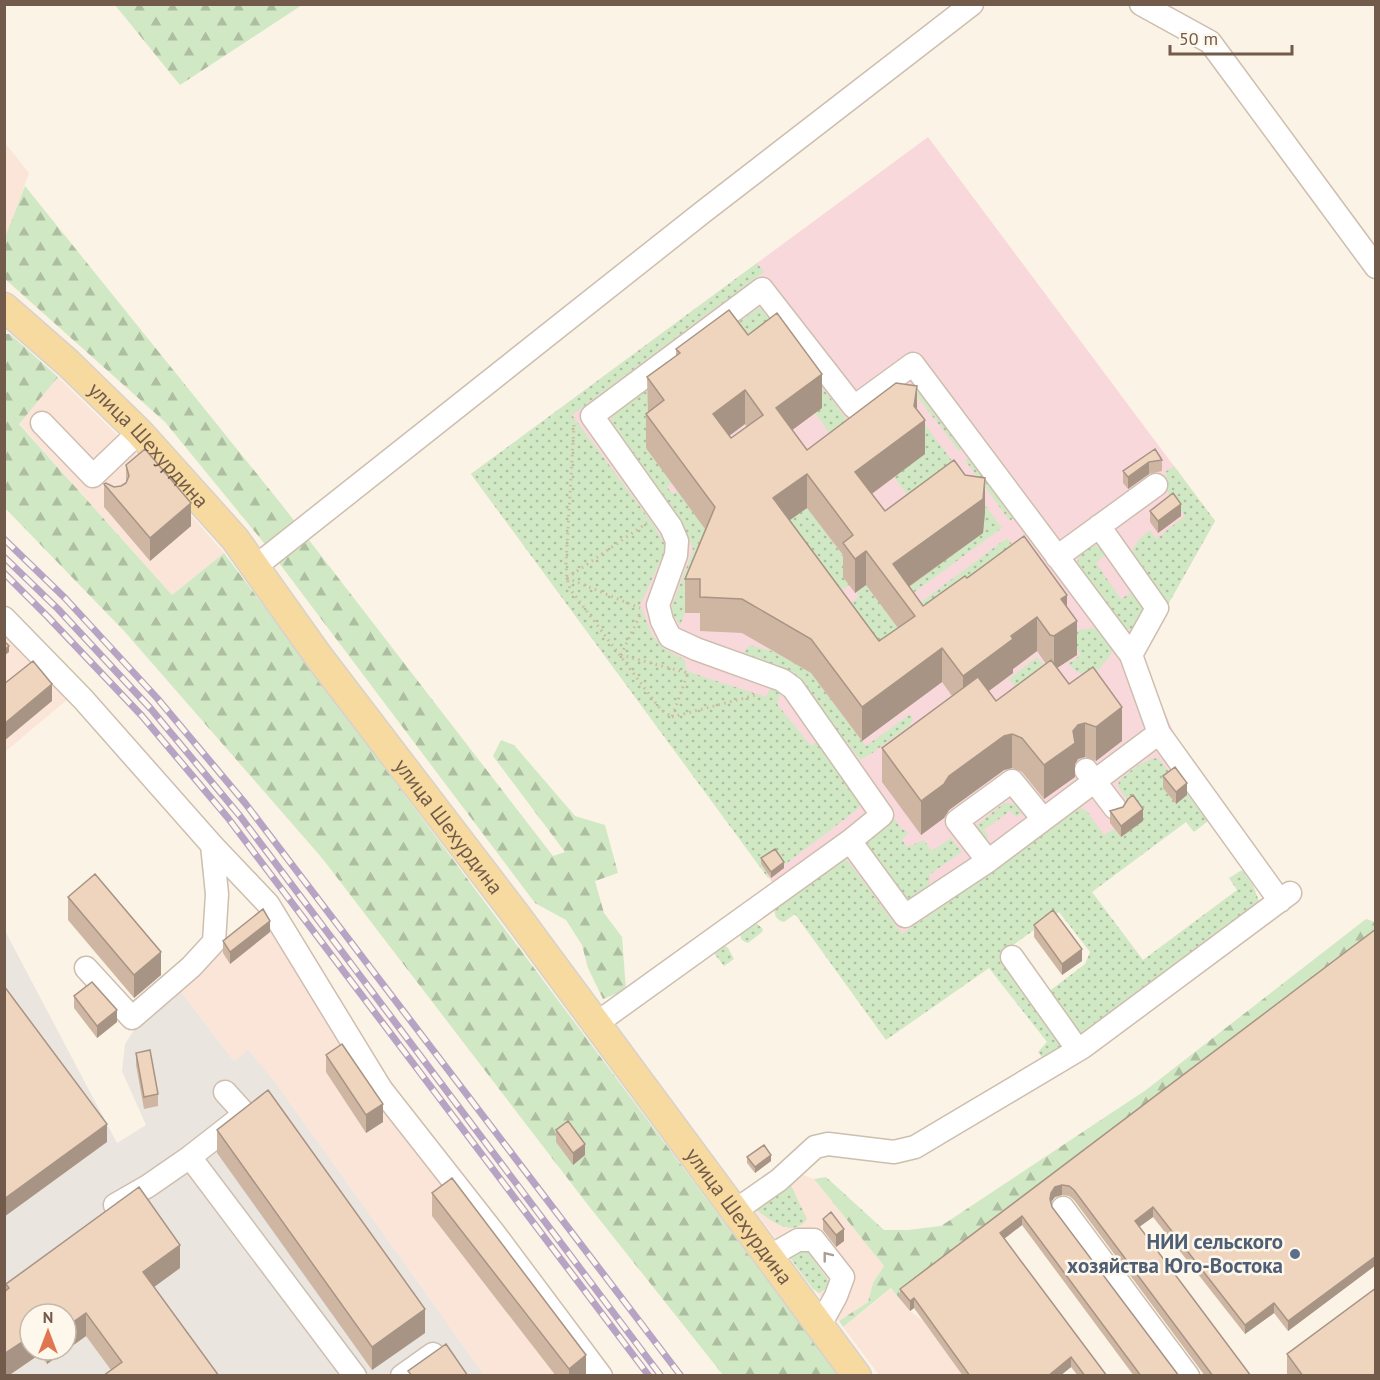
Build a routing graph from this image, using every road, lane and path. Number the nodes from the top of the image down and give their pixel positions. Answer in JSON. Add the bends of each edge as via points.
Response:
{"nodes":[{"id":1,"x":972,"y":4,"type":"edge"},
{"id":2,"x":1141,"y":4,"type":"edge"},
{"id":3,"x":1376,"y":267,"type":"edge"},
{"id":4,"x":7,"y":313,"type":"edge"},
{"id":5,"x":575,"y":416,"type":"dead end"},
{"id":6,"x":42,"y":423,"type":"dead end"},
{"id":7,"x":139,"y":432,"type":"junction"},
{"id":8,"x":1156,"y":485,"type":"dead end"},
{"id":9,"x":652,"y":520,"type":"dead end"},
{"id":10,"x":1099,"y":526,"type":"junction"},
{"id":11,"x":1057,"y":556,"type":"junction"},
{"id":12,"x":255,"y":567,"type":"junction"},
{"id":13,"x":567,"y":578,"type":"junction"},
{"id":14,"x":4,"y":618,"type":"edge"},
{"id":15,"x":621,"y":655,"type":"junction"},
{"id":16,"x":1131,"y":655,"type":"junction"},
{"id":17,"x":756,"y":695,"type":"dead end"},
{"id":18,"x":672,"y":717,"type":"junction"},
{"id":19,"x":1159,"y":733,"type":"junction"},
{"id":20,"x":1090,"y":775,"type":"junction"},
{"id":21,"x":1115,"y":808,"type":"edge"},
{"id":22,"x":1043,"y":819,"type":"junction"},
{"id":23,"x":850,"y":841,"type":"junction"},
{"id":24,"x":212,"y":845,"type":"junction"},
{"id":25,"x":988,"y":861,"type":"junction"},
{"id":26,"x":1012,"y":957,"type":"dead end"},
{"id":27,"x":86,"y":968,"type":"dead end"},
{"id":28,"x":597,"y":1023,"type":"junction"},
{"id":29,"x":1078,"y":1050,"type":"junction"},
{"id":30,"x":225,"y":1092,"type":"dead end"},
{"id":31,"x":190,"y":1157,"type":"junction"},
{"id":32,"x":1063,"y":1208,"type":"dead end"},
{"id":33,"x":736,"y":1210,"type":"junction"},
{"id":34,"x":102,"y":1215,"type":"edge"},
{"id":35,"x":770,"y":1256,"type":"junction"},
{"id":36,"x":820,"y":1325,"type":"junction"},
{"id":37,"x":439,"y":1349,"type":"edge"},
{"id":38,"x":355,"y":1376,"type":"edge"},
{"id":39,"x":402,"y":1376,"type":"edge"},
{"id":40,"x":601,"y":1376,"type":"edge"},
{"id":41,"x":857,"y":1376,"type":"edge"},
{"id":42,"x":1188,"y":1376,"type":"edge"}],
"edges":[{"from":1,"to":12,"type":"street","via":[[702,212]]},
{"from":2,"to":3,"type":"street","via":[[1210,42]]},
{"from":4,"to":7,"type":"main road","name":"улица Шехурдина","via":[[68,363]]},
{"from":5,"to":13,"type":"path"},
{"from":6,"to":7,"type":"street","via":[[100,483]]},
{"from":7,"to":12,"type":"main road","name":"улица Шехурдина","via":[[235,539]]},
{"from":8,"to":10,"type":"street"},
{"from":9,"to":13,"type":"path"},
{"from":10,"to":11,"type":"street"},
{"from":10,"to":16,"type":"street","via":[[1157,608]]},
{"from":11,"to":16,"type":"street"},
{"from":11,"to":23,"type":"street","via":[[913,364],[854,407],[762,289],[592,416],[677,541],[676,555],[658,605],[670,637],[782,680],[793,688],[882,815]]},
{"from":12,"to":28,"type":"main road","name":"улица Шехурдина"},
{"from":13,"to":15,"type":"path","via":[[570,589]]},
{"from":13,"to":15,"type":"path","via":[[643,609]]},
{"from":14,"to":24,"type":"street"},
{"from":15,"to":18,"type":"path","via":[[660,710]]},
{"from":15,"to":18,"type":"path","via":[[688,673]]},
{"from":16,"to":19,"type":"street"},
{"from":17,"to":18,"type":"path"},
{"from":19,"to":20,"type":"street"},
{"from":19,"to":29,"type":"street","via":[[1285,897]]},
{"from":20,"to":21,"type":"street"},
{"from":20,"to":22,"type":"street"},
{"from":22,"to":25,"type":"street"},
{"from":22,"to":25,"type":"street","via":[[1012,781],[957,821]]},
{"from":23,"to":25,"type":"street","via":[[905,916]]},
{"from":23,"to":28,"type":"street"},
{"from":24,"to":27,"type":"street","via":[[218,894],[214,942],[191,967],[132,1018]]},
{"from":24,"to":40,"type":"street","via":[[268,904],[381,1089]]},
{"from":26,"to":29,"type":"street"},
{"from":28,"to":33,"type":"main road","name":"улица Шехурдина"},
{"from":29,"to":33,"type":"street","via":[[915,1147],[894,1152],[828,1144],[815,1147]]},
{"from":30,"to":31,"type":"street","via":[[245,1114]]},
{"from":31,"to":34,"type":"street"},
{"from":31,"to":38,"type":"street"},
{"from":32,"to":42,"type":"street"},
{"from":33,"to":35,"type":"main road","name":"улица Шехурдина"},
{"from":35,"to":36,"type":"main road","name":"улица Шехурдина"},
{"from":36,"to":35,"type":"street","one_way":true,"via":[[843,1277],[814,1240],[798,1240]]},
{"from":36,"to":41,"type":"main road","name":"улица Шехурдина"},
{"from":37,"to":39,"type":"street"}]}
